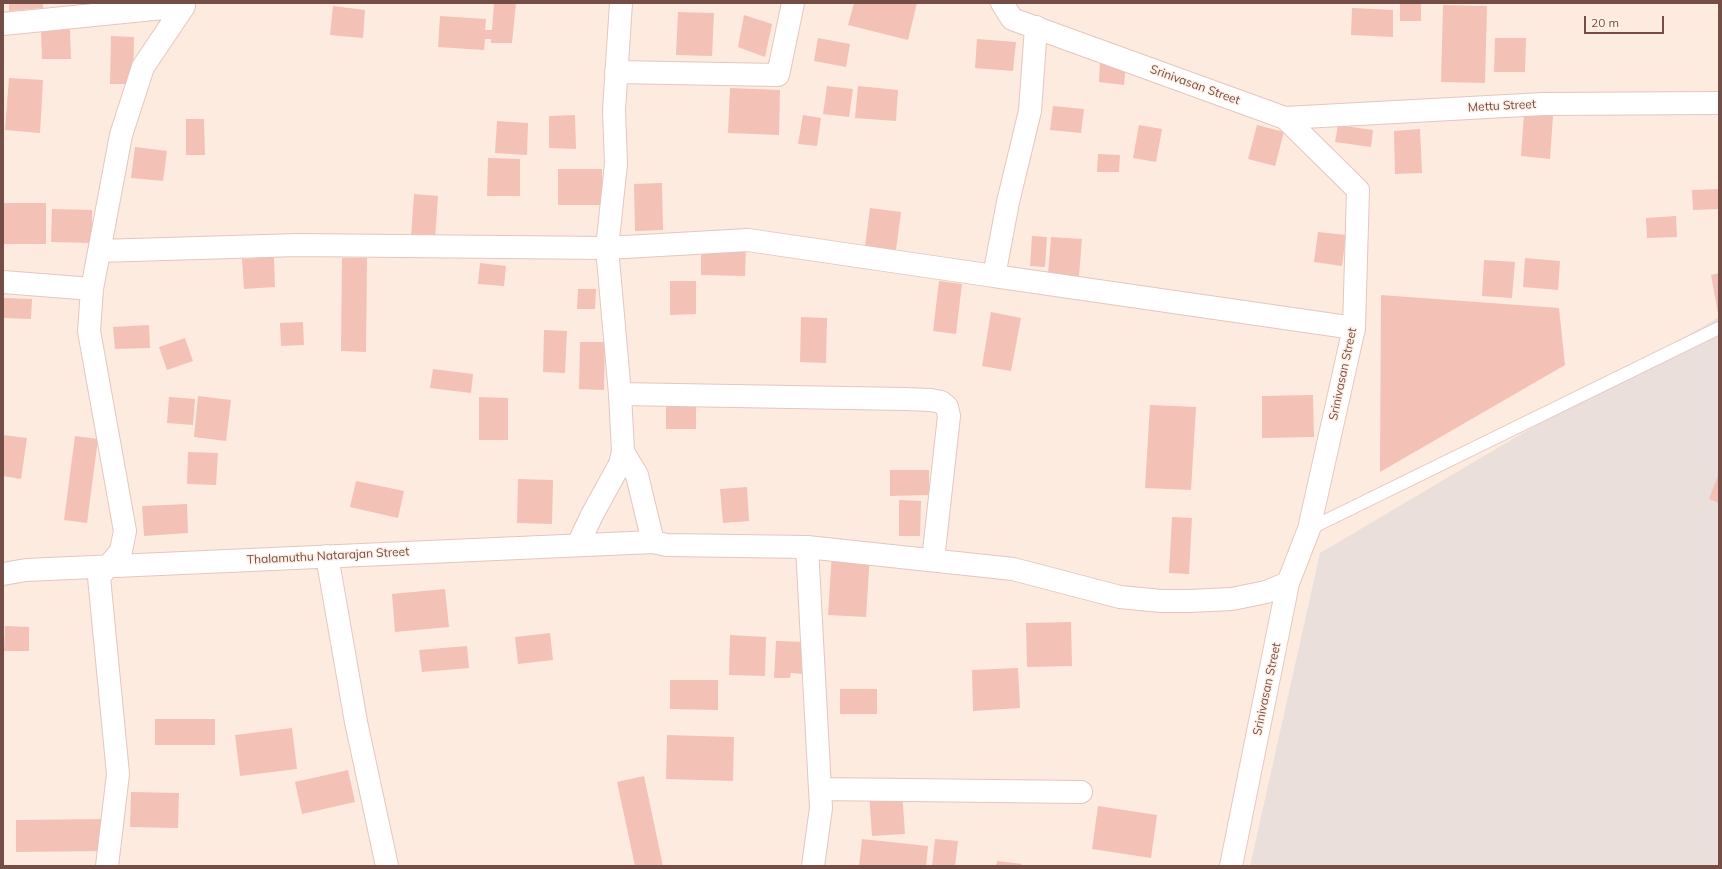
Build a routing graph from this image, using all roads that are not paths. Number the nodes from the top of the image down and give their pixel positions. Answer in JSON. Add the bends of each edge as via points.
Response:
{"nodes":[{"id":1,"x":621,"y":3,"type":"edge"},
{"id":2,"x":793,"y":3,"type":"edge"},
{"id":3,"x":1002,"y":3,"type":"edge"},
{"id":4,"x":187,"y":4,"type":"edge"},
{"id":5,"x":3,"y":24,"type":"edge"},
{"id":6,"x":1036,"y":27,"type":"junction"},
{"id":7,"x":616,"y":72,"type":"junction"},
{"id":8,"x":1719,"y":103,"type":"edge"},
{"id":9,"x":1286,"y":118,"type":"junction"},
{"id":10,"x":607,"y":248,"type":"junction"},
{"id":11,"x":99,"y":251,"type":"junction"},
{"id":12,"x":994,"y":276,"type":"junction"},
{"id":13,"x":3,"y":282,"type":"edge"},
{"id":14,"x":92,"y":289,"type":"junction"},
{"id":15,"x":1354,"y":328,"type":"junction"},
{"id":16,"x":1719,"y":328,"type":"edge"},
{"id":17,"x":620,"y":394,"type":"junction"},
{"id":18,"x":623,"y":452,"type":"junction"},
{"id":19,"x":1309,"y":528,"type":"junction"},
{"id":20,"x":653,"y":542,"type":"junction"},
{"id":21,"x":578,"y":544,"type":"junction"},
{"id":22,"x":806,"y":547,"type":"junction"},
{"id":23,"x":327,"y":556,"type":"junction"},
{"id":24,"x":933,"y":560,"type":"junction"},
{"id":25,"x":109,"y":566,"type":"junction"},
{"id":26,"x":3,"y":574,"type":"edge"},
{"id":27,"x":1288,"y":583,"type":"junction"},
{"id":28,"x":820,"y":789,"type":"junction"},
{"id":29,"x":1081,"y":792,"type":"dead end"},
{"id":30,"x":107,"y":866,"type":"edge"},
{"id":31,"x":387,"y":866,"type":"edge"},
{"id":32,"x":813,"y":866,"type":"edge"},
{"id":33,"x":1231,"y":866,"type":"edge"}],
"edges":[{"from":1,"to":7,"type":"street"},
{"from":2,"to":7,"type":"street","via":[[778,76]]},
{"from":3,"to":6,"type":"street","name":"Srinivasan Street","via":[[1012,19]]},
{"from":4,"to":5,"type":"street"},
{"from":4,"to":11,"type":"street","via":[[143,67],[121,135]]},
{"from":6,"to":9,"type":"street","name":"Srinivasan Street"},
{"from":6,"to":12,"type":"street","via":[[1030,111],[1008,202]]},
{"from":7,"to":10,"type":"street","via":[[616,164]]},
{"from":8,"to":9,"type":"street","name":"Mettu Street","via":[[1543,104]]},
{"from":9,"to":15,"type":"street","name":"Srinivasan Street","via":[[1358,190]]},
{"from":10,"to":11,"type":"street","via":[[298,246]]},
{"from":10,"to":12,"type":"street","via":[[748,240]]},
{"from":10,"to":17,"type":"street"},
{"from":11,"to":14,"type":"street"},
{"from":12,"to":15,"type":"street"},
{"from":13,"to":14,"type":"street"},
{"from":14,"to":25,"type":"street","via":[[89,332],[125,531],[121,551]]},
{"from":15,"to":19,"type":"street","name":"Srinivasan Street"},
{"from":16,"to":19,"type":"lane"},
{"from":17,"to":18,"type":"street"},
{"from":17,"to":24,"type":"street","via":[[905,399],[941,402],[948,407],[949,416]]},
{"from":18,"to":20,"type":"street","via":[[637,475]]},
{"from":18,"to":21,"type":"street","via":[[620,464]]},
{"from":19,"to":27,"type":"street","name":"Srinivasan Street"},
{"from":20,"to":21,"type":"street","name":"Thalamuthu Natarajan Street"},
{"from":20,"to":22,"type":"street","name":"Thalamuthu Natarajan Street","via":[[667,545]]},
{"from":21,"to":23,"type":"street","name":"Thalamuthu Natarajan Street"},
{"from":22,"to":24,"type":"street","name":"Thalamuthu Natarajan Street"},
{"from":22,"to":28,"type":"street"},
{"from":23,"to":25,"type":"street","name":"Thalamuthu Natarajan Street"},
{"from":23,"to":31,"type":"street","via":[[356,722]]},
{"from":24,"to":27,"type":"street","name":"Thalamuthu Natarajan Street","via":[[1013,569],[1120,597],[1161,601],[1232,598],[1266,592]]},
{"from":25,"to":26,"type":"street","name":"Thalamuthu Natarajan Street","via":[[26,570]]},
{"from":25,"to":30,"type":"street","via":[[99,577],[118,774]]},
{"from":27,"to":33,"type":"street","name":"Srinivasan Street"},
{"from":28,"to":29,"type":"street"},
{"from":28,"to":32,"type":"street","via":[[821,808]]}]}
